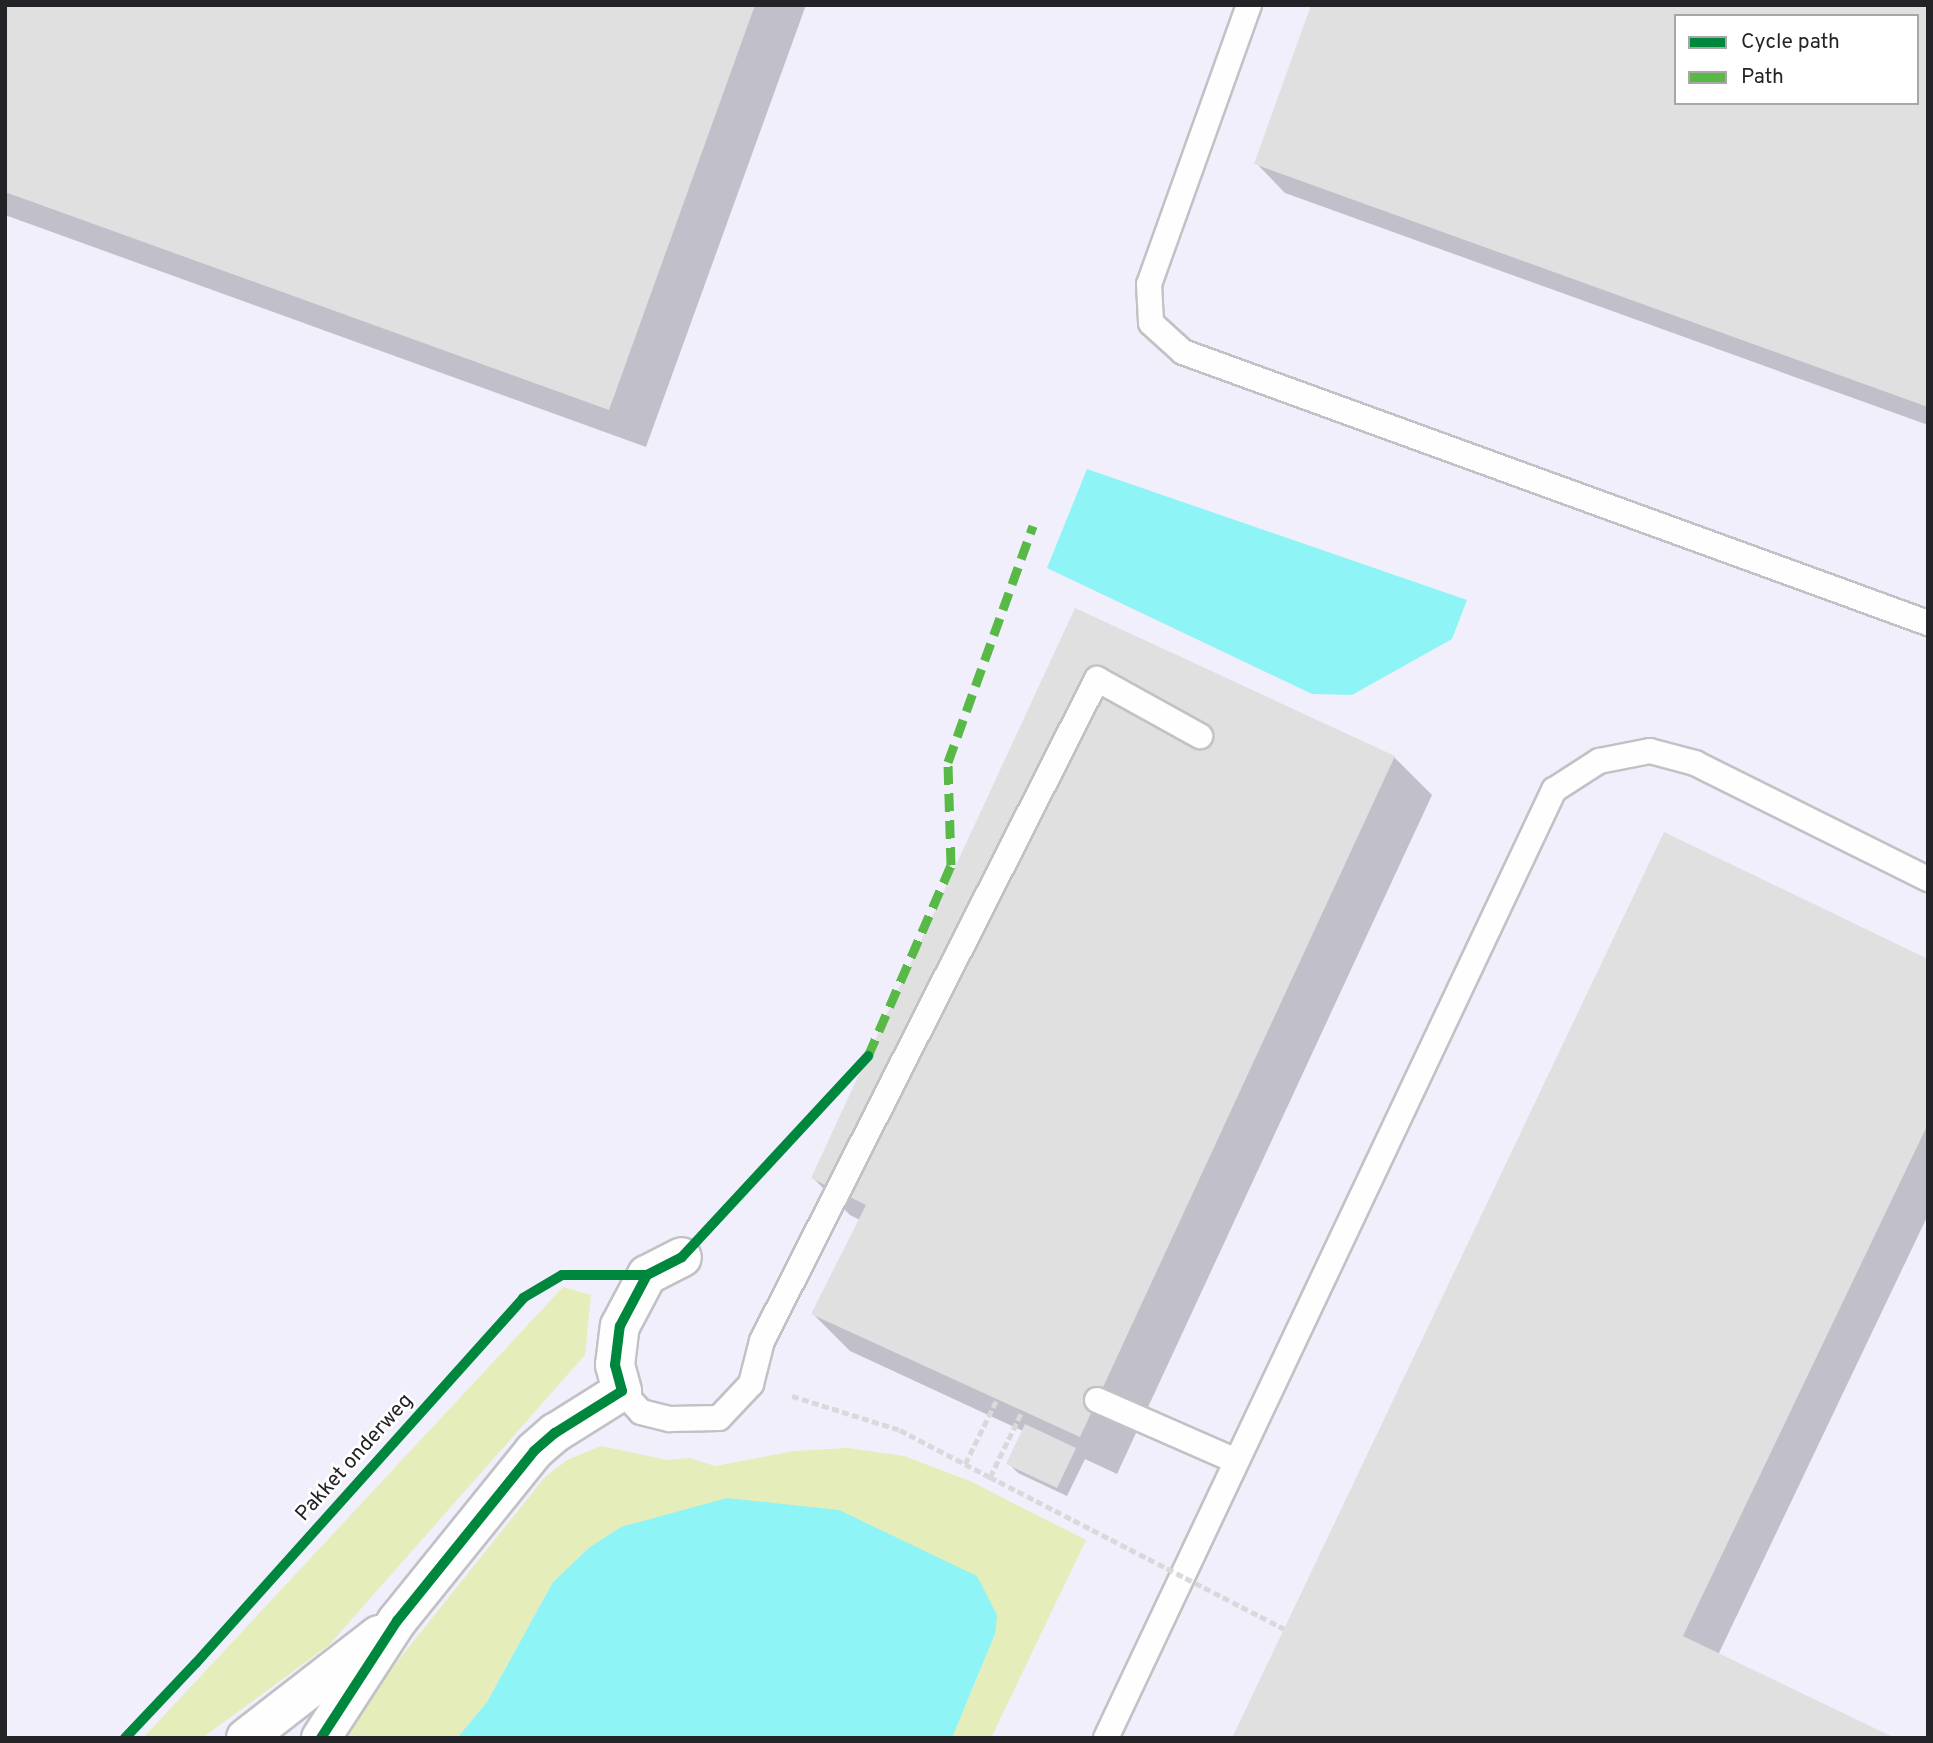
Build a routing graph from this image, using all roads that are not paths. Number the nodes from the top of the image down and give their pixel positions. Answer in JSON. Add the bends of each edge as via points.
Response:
{"nodes":[{"id":1,"x":1249,"y":5,"type":"edge"},
{"id":2,"x":1928,"y":623,"type":"edge"},
{"id":3,"x":1200,"y":736,"type":"dead end"},
{"id":4,"x":1928,"y":880,"type":"edge"},
{"id":5,"x":682,"y":1256,"type":"dead end"},
{"id":6,"x":622,"y":1391,"type":"junction"},
{"id":7,"x":1097,"y":1400,"type":"dead end"},
{"id":8,"x":1236,"y":1461,"type":"junction"},
{"id":9,"x":397,"y":1621,"type":"junction"},
{"id":10,"x":246,"y":1738,"type":"edge"},
{"id":11,"x":321,"y":1738,"type":"edge"},
{"id":12,"x":1106,"y":1738,"type":"edge"}],
"edges":[{"from":1,"to":2,"type":"lane","via":[[1149,284],[1150,323],[1183,352]]},
{"from":3,"to":6,"type":"lane","via":[[1097,679],[761,1341],[751,1384],[719,1418],[670,1419],[641,1412]]},
{"from":4,"to":8,"type":"lane","via":[[1695,762],[1650,751],[1599,761],[1554,790]]},
{"from":5,"to":6,"type":"street","via":[[647,1275],[620,1326],[615,1366]]},
{"from":6,"to":9,"type":"street","via":[[534,1451]]},
{"from":7,"to":8,"type":"lane"},
{"from":8,"to":12,"type":"lane"},
{"from":9,"to":10,"type":"street"},
{"from":9,"to":11,"type":"street"}]}
